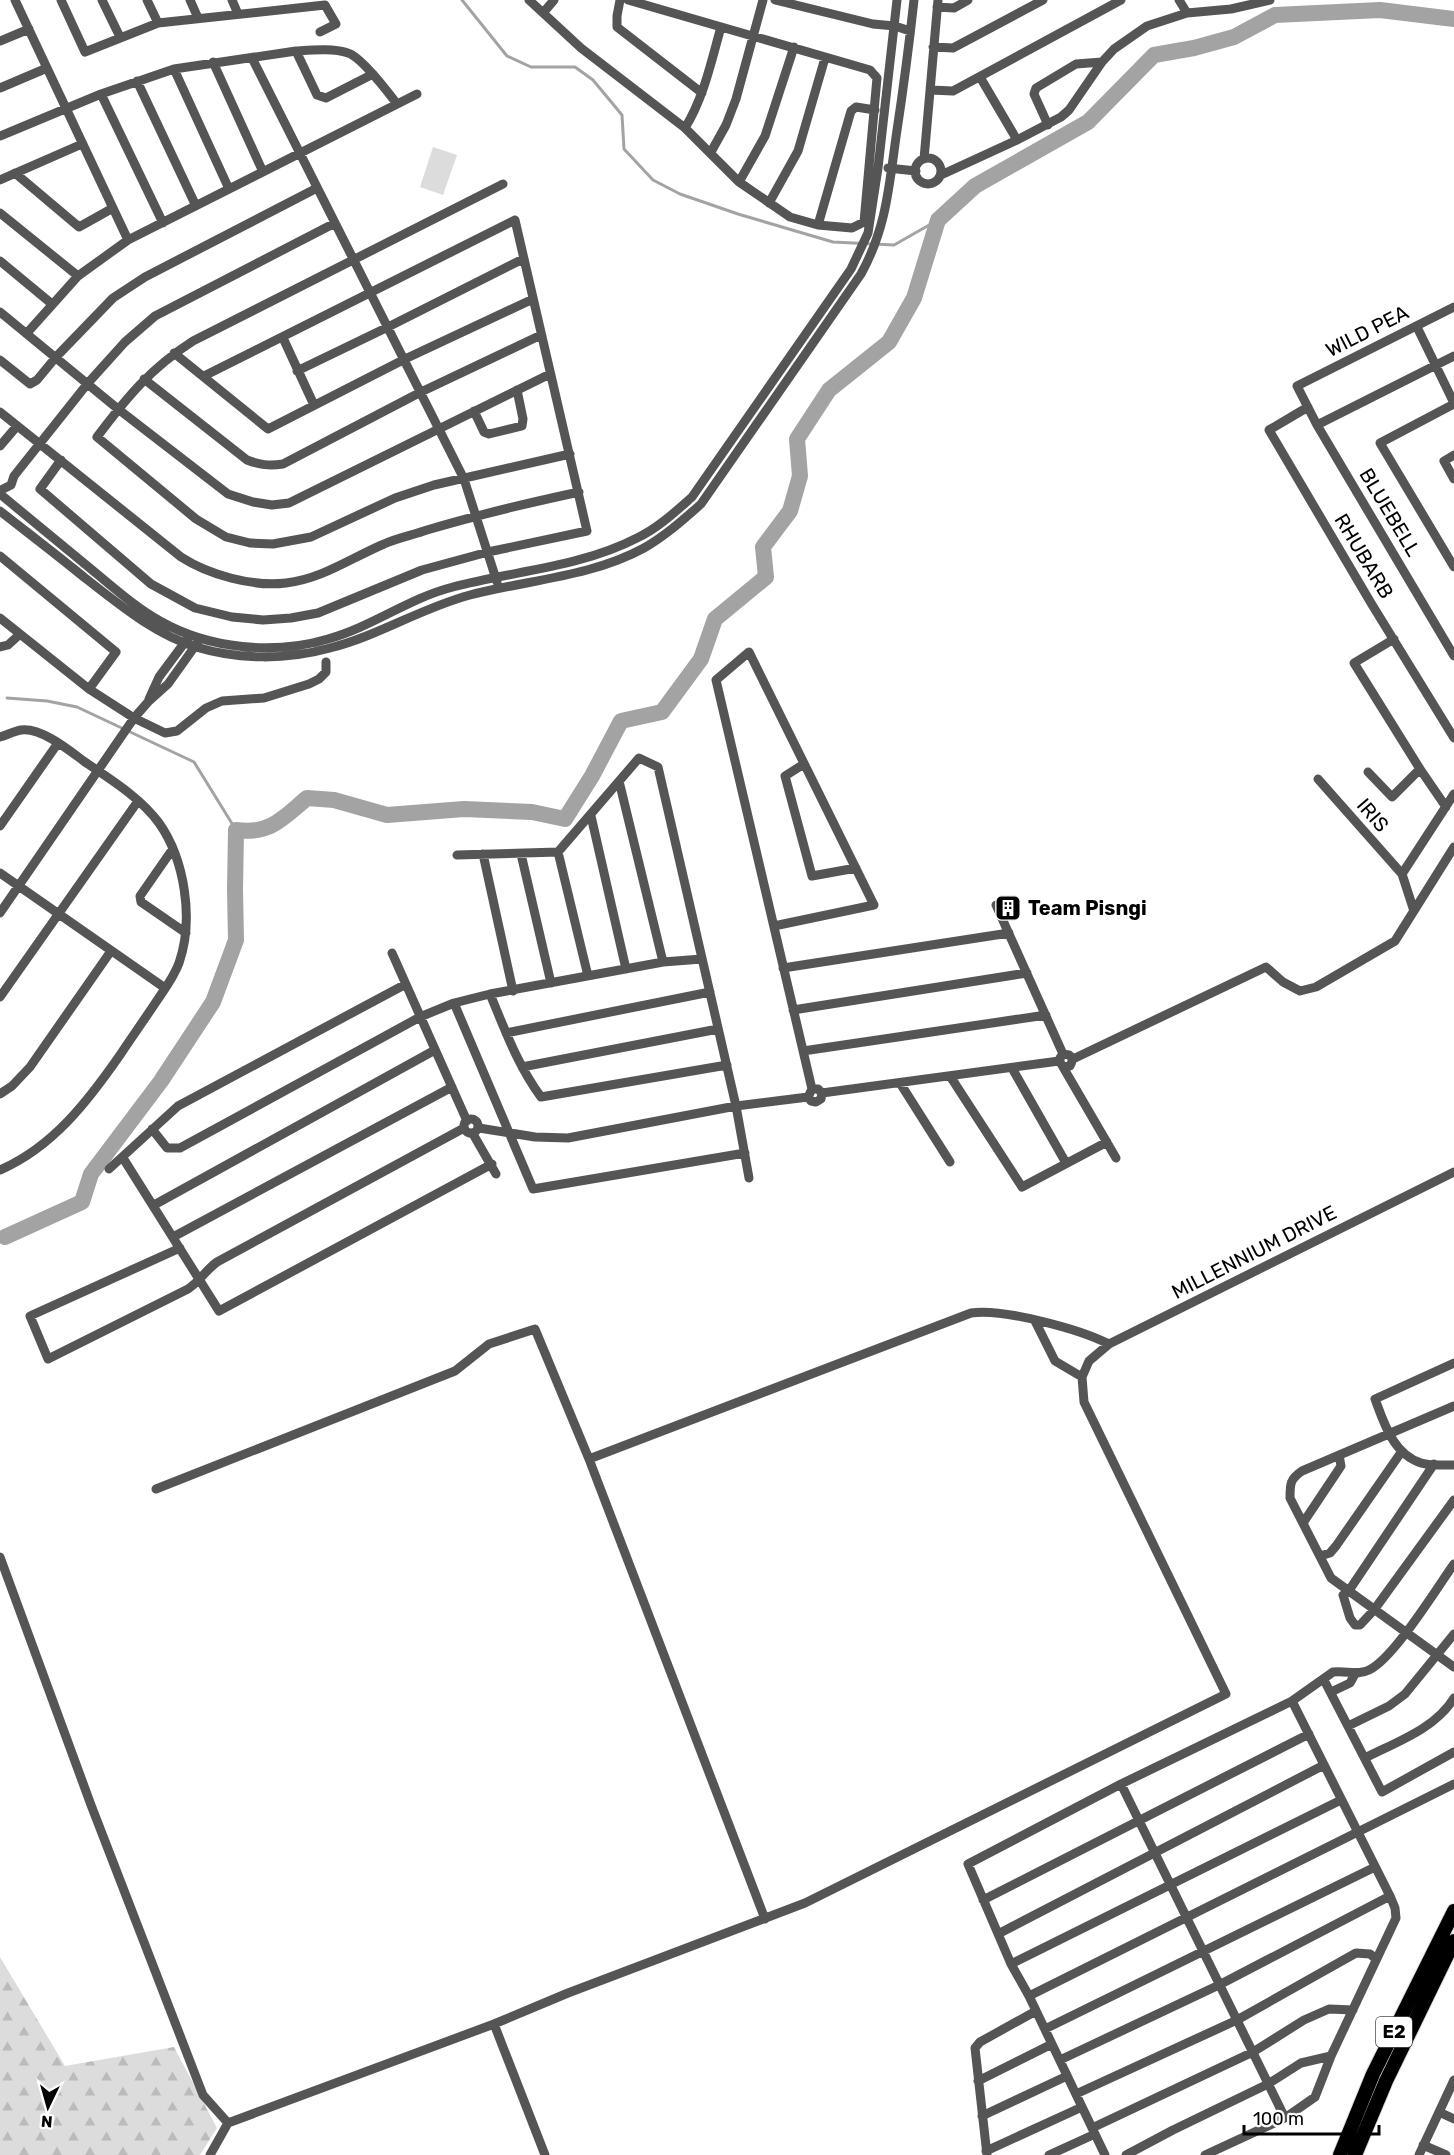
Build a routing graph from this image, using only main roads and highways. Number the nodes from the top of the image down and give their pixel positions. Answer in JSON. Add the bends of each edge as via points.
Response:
{"nodes":[{"id":1,"x":1454,"y":1911,"type":"edge"},
{"id":2,"x":1454,"y":1941,"type":"edge"},
{"id":3,"x":1340,"y":2155,"type":"edge"},
{"id":4,"x":1355,"y":2155,"type":"edge"}],
"edges":[{"from":1,"to":3,"type":"highway","number":"E2","via":[[1373,2074]]},
{"from":2,"to":4,"type":"highway","number":"E2"}]}
